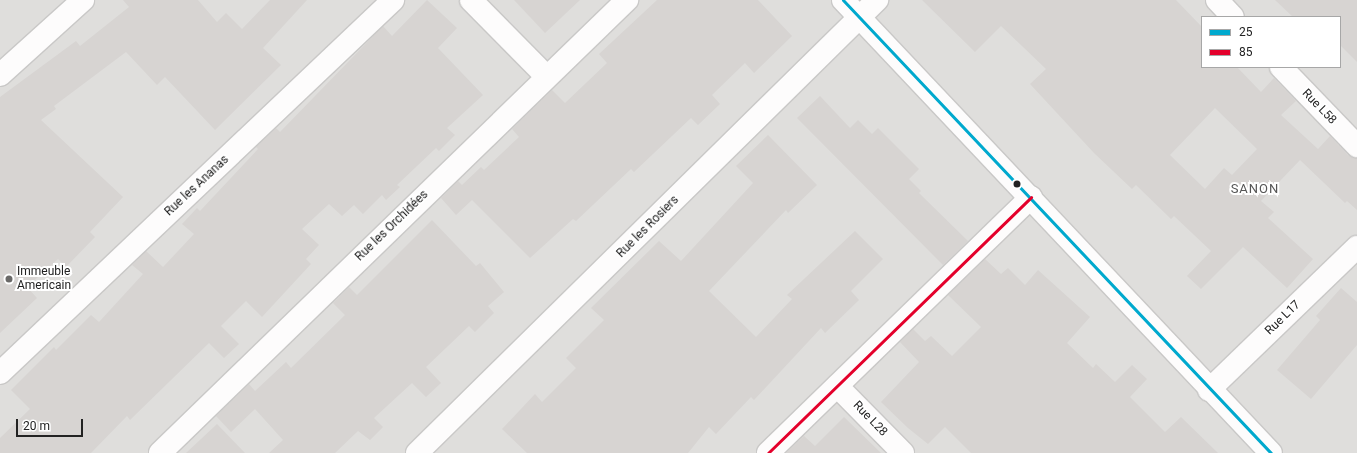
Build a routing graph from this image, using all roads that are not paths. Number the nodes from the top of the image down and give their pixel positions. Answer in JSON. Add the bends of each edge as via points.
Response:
{"nodes":[{"id":1,"x":83,"y":0,"type":"edge"},
{"id":2,"x":393,"y":0,"type":"edge"},
{"id":3,"x":471,"y":0,"type":"edge"},
{"id":4,"x":627,"y":0,"type":"edge"},
{"id":5,"x":843,"y":0,"type":"edge"},
{"id":6,"x":877,"y":0,"type":"edge"},
{"id":7,"x":1218,"y":0,"type":"edge"},
{"id":8,"x":1232,"y":16,"type":"edge"},
{"id":9,"x":859,"y":17,"type":"junction"},
{"id":10,"x":1282,"y":68,"type":"edge"},
{"id":11,"x":2,"y":69,"type":"edge"},
{"id":12,"x":546,"y":76,"type":"junction"},
{"id":13,"x":1357,"y":146,"type":"edge"},
{"id":14,"x":1031,"y":197,"type":"junction"},
{"id":15,"x":1357,"y":247,"type":"edge"},
{"id":16,"x":0,"y":373,"type":"edge"},
{"id":17,"x":837,"y":386,"type":"junction"},
{"id":18,"x":1209,"y":390,"type":"junction"},
{"id":19,"x":160,"y":453,"type":"edge"},
{"id":20,"x":417,"y":453,"type":"edge"},
{"id":21,"x":768,"y":453,"type":"edge"},
{"id":22,"x":903,"y":453,"type":"edge"},
{"id":23,"x":1271,"y":453,"type":"edge"}],
"edges":[{"from":1,"to":11,"type":"street"},
{"from":2,"to":16,"type":"street","name":"Rue les Ananas"},
{"from":3,"to":12,"type":"street"},
{"from":4,"to":12,"type":"street","name":"Rue les Orchidées"},
{"from":5,"to":9,"type":"street"},
{"from":6,"to":9,"type":"street","name":"Rue les Rosiers"},
{"from":7,"to":8,"type":"street"},
{"from":9,"to":14,"type":"street"},
{"from":9,"to":20,"type":"street","name":"Rue les Rosiers"},
{"from":10,"to":13,"type":"street","name":"Rue L58"},
{"from":12,"to":19,"type":"street","name":"Rue les Orchidées"},
{"from":14,"to":17,"type":"street"},
{"from":14,"to":18,"type":"street"},
{"from":15,"to":18,"type":"street","name":"Rue L17"},
{"from":17,"to":21,"type":"street"},
{"from":17,"to":22,"type":"street","name":"Rue L28"},
{"from":18,"to":23,"type":"street"}]}
